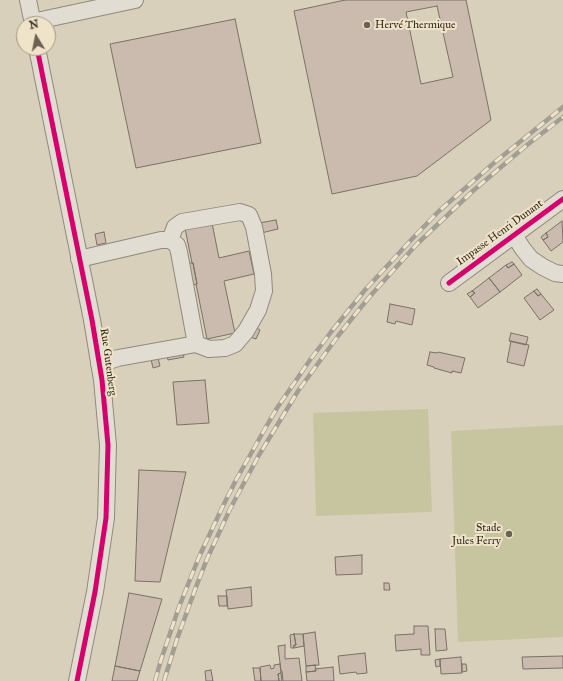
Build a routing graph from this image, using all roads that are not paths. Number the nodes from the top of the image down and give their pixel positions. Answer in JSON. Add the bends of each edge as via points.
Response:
{"nodes":[{"id":1,"x":28,"y":0,"type":"edge"},
{"id":2,"x":135,"y":0,"type":"edge"},
{"id":3,"x":31,"y":16,"type":"edge"},
{"id":4,"x":56,"y":18,"type":"edge"},
{"id":5,"x":39,"y":56,"type":"edge"},
{"id":6,"x":563,"y":199,"type":"edge"},
{"id":7,"x":514,"y":235,"type":"junction"},
{"id":8,"x":170,"y":240,"type":"junction"},
{"id":9,"x":79,"y":259,"type":"junction"},
{"id":10,"x":563,"y":274,"type":"edge"},
{"id":11,"x":449,"y":283,"type":"dead end"},
{"id":12,"x":196,"y":344,"type":"junction"},
{"id":13,"x":99,"y":364,"type":"junction"},
{"id":14,"x":77,"y":681,"type":"edge"}],
"edges":[{"from":1,"to":3,"type":"street"},
{"from":2,"to":4,"type":"street"},
{"from":5,"to":9,"type":"street","name":"Rue Gutenberg"},
{"from":6,"to":7,"type":"street","name":"Impasse Henri Dunant"},
{"from":7,"to":10,"type":"street","name":"Impasse Henri Dunant","via":[[532,259],[543,267]]},
{"from":7,"to":11,"type":"street","name":"Impasse Henri Dunant"},
{"from":8,"to":9,"type":"street"},
{"from":8,"to":12,"type":"street","via":[[177,245],[179,252]]},
{"from":8,"to":12,"type":"street","via":[[175,227],[182,222],[240,212],[249,215],[254,227],[264,291],[258,310],[235,344],[209,349]]},
{"from":9,"to":13,"type":"street","name":"Rue Gutenberg"},
{"from":12,"to":13,"type":"street","via":[[118,358]]},
{"from":13,"to":14,"type":"street","name":"Rue Gutenberg","via":[[108,445],[106,518]]}]}
